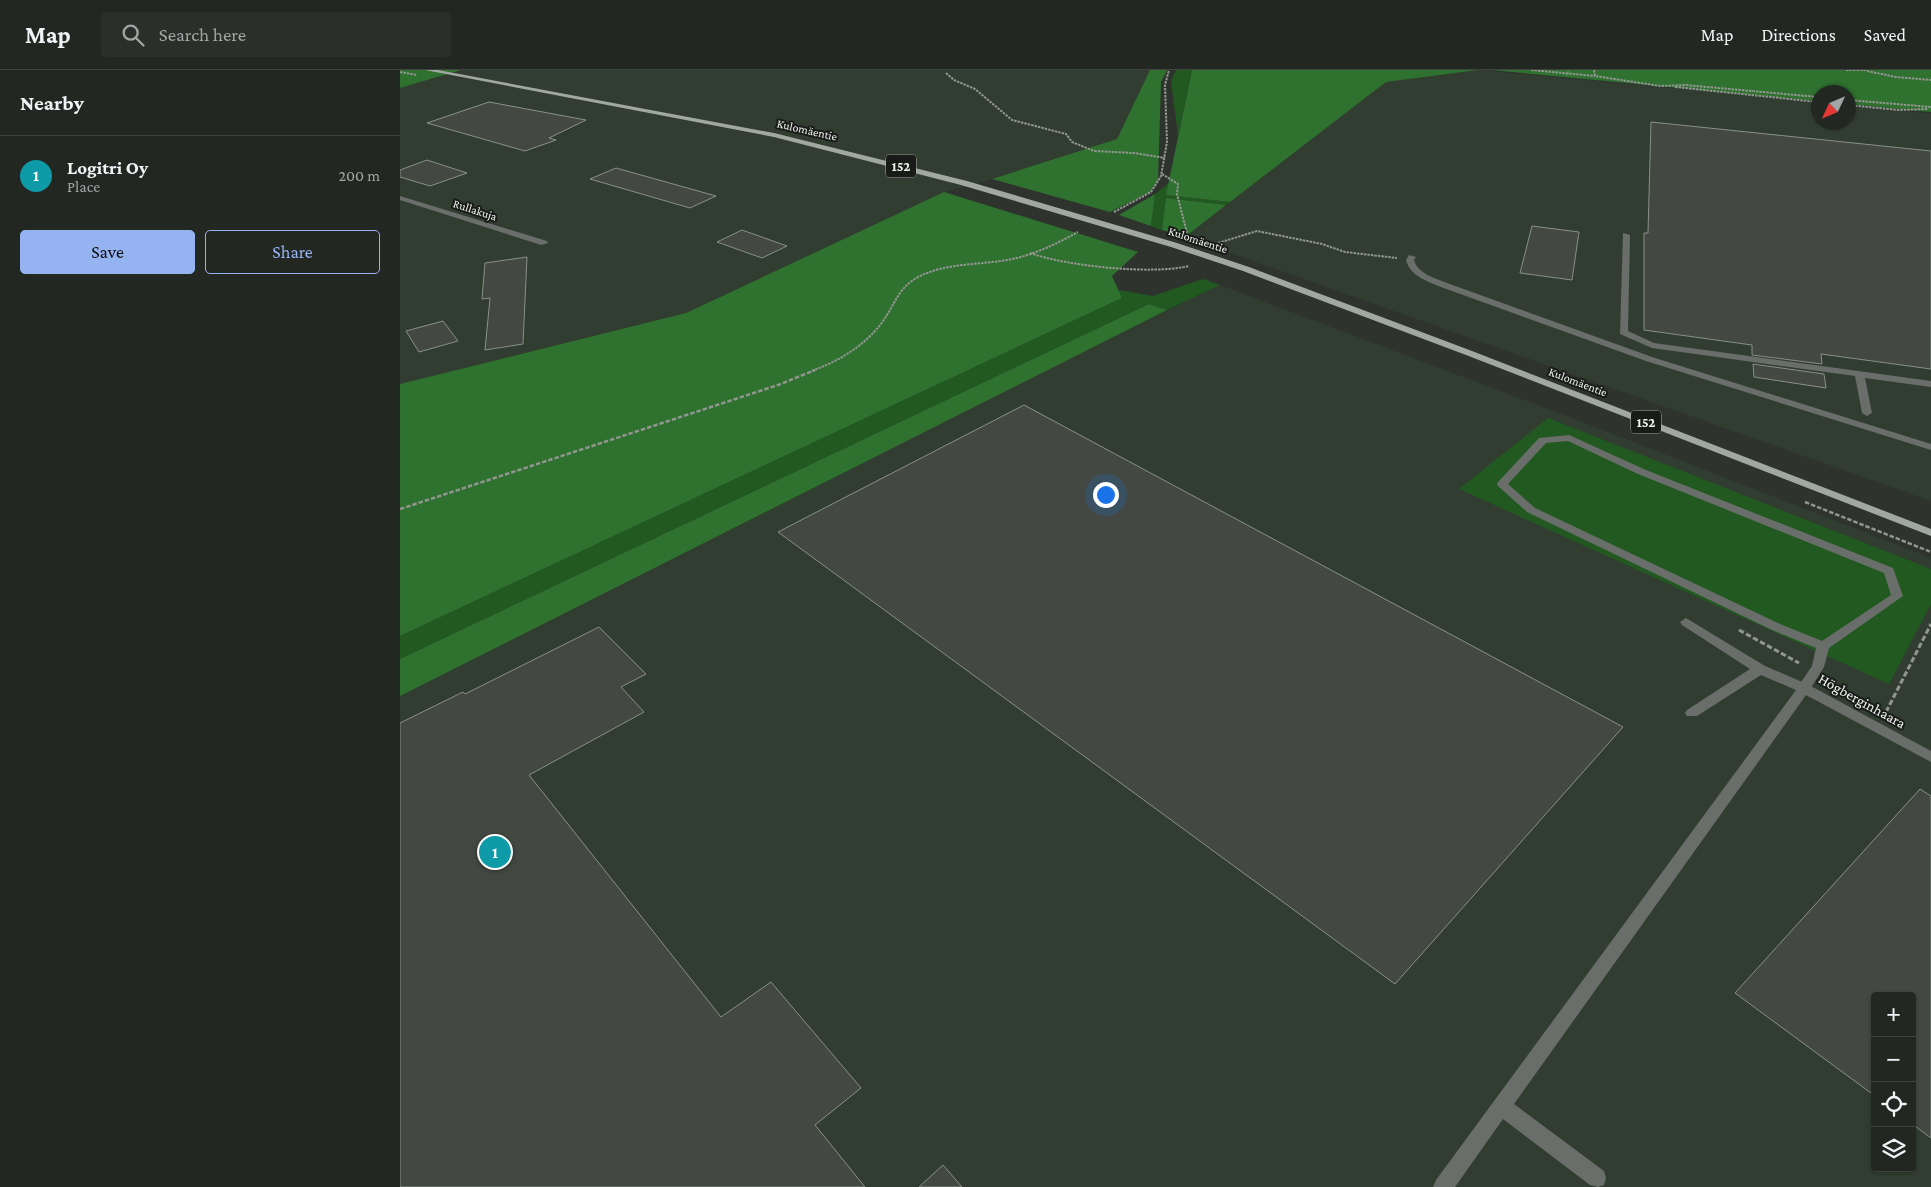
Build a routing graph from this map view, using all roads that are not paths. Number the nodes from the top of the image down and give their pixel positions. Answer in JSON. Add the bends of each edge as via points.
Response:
{"nodes":[{"id":1,"x":424,"y":73,"type":"edge"},
{"id":2,"x":400,"y":198,"type":"edge"},
{"id":3,"x":1626,"y":235,"type":"dead end"},
{"id":4,"x":544,"y":243,"type":"dead end"},
{"id":5,"x":1411,"y":258,"type":"road end"},
{"id":6,"x":1859,"y":374,"type":"junction"},
{"id":7,"x":1931,"y":384,"type":"edge"},
{"id":8,"x":1867,"y":413,"type":"dead end"},
{"id":9,"x":1931,"y":447,"type":"edge"},
{"id":10,"x":1931,"y":533,"type":"edge"},
{"id":11,"x":1686,"y":622,"type":"dead end"},
{"id":12,"x":1823,"y":646,"type":"junction"},
{"id":13,"x":1760,"y":669,"type":"junction"},
{"id":14,"x":1804,"y":688,"type":"junction"},
{"id":15,"x":1692,"y":713,"type":"dead end"},
{"id":16,"x":1931,"y":757,"type":"edge"},
{"id":17,"x":1501,"y":1106,"type":"junction"},
{"id":18,"x":1597,"y":1178,"type":"dead end"},
{"id":19,"x":1442,"y":1187,"type":"edge"}],
"edges":[{"from":1,"to":10,"type":"main road","name":"Kulomäentie","number":"152","via":[[774,135],[964,183],[1174,245],[1460,349]]},
{"from":2,"to":4,"type":"street","name":"Rullakuja"},
{"from":3,"to":6,"type":"street","via":[[1623,332],[1652,345]]},
{"from":5,"to":9,"type":"street","via":[[1412,268],[1423,276],[1631,352]]},
{"from":6,"to":7,"type":"street"},
{"from":6,"to":8,"type":"street"},
{"from":11,"to":13,"type":"street","name":"Högberginhaara"},
{"from":12,"to":12,"type":"street","via":[[1897,596],[1889,572],[1642,472],[1569,438],[1543,440],[1502,484],[1531,510],[1776,627]]},
{"from":12,"to":14,"type":"street","via":[[1818,667]]},
{"from":13,"to":14,"type":"street","name":"Högberginhaara"},
{"from":13,"to":15,"type":"street"},
{"from":14,"to":16,"type":"street","name":"Högberginhaara"},
{"from":14,"to":17,"type":"street"},
{"from":17,"to":18,"type":"street"},
{"from":17,"to":19,"type":"street"}]}
